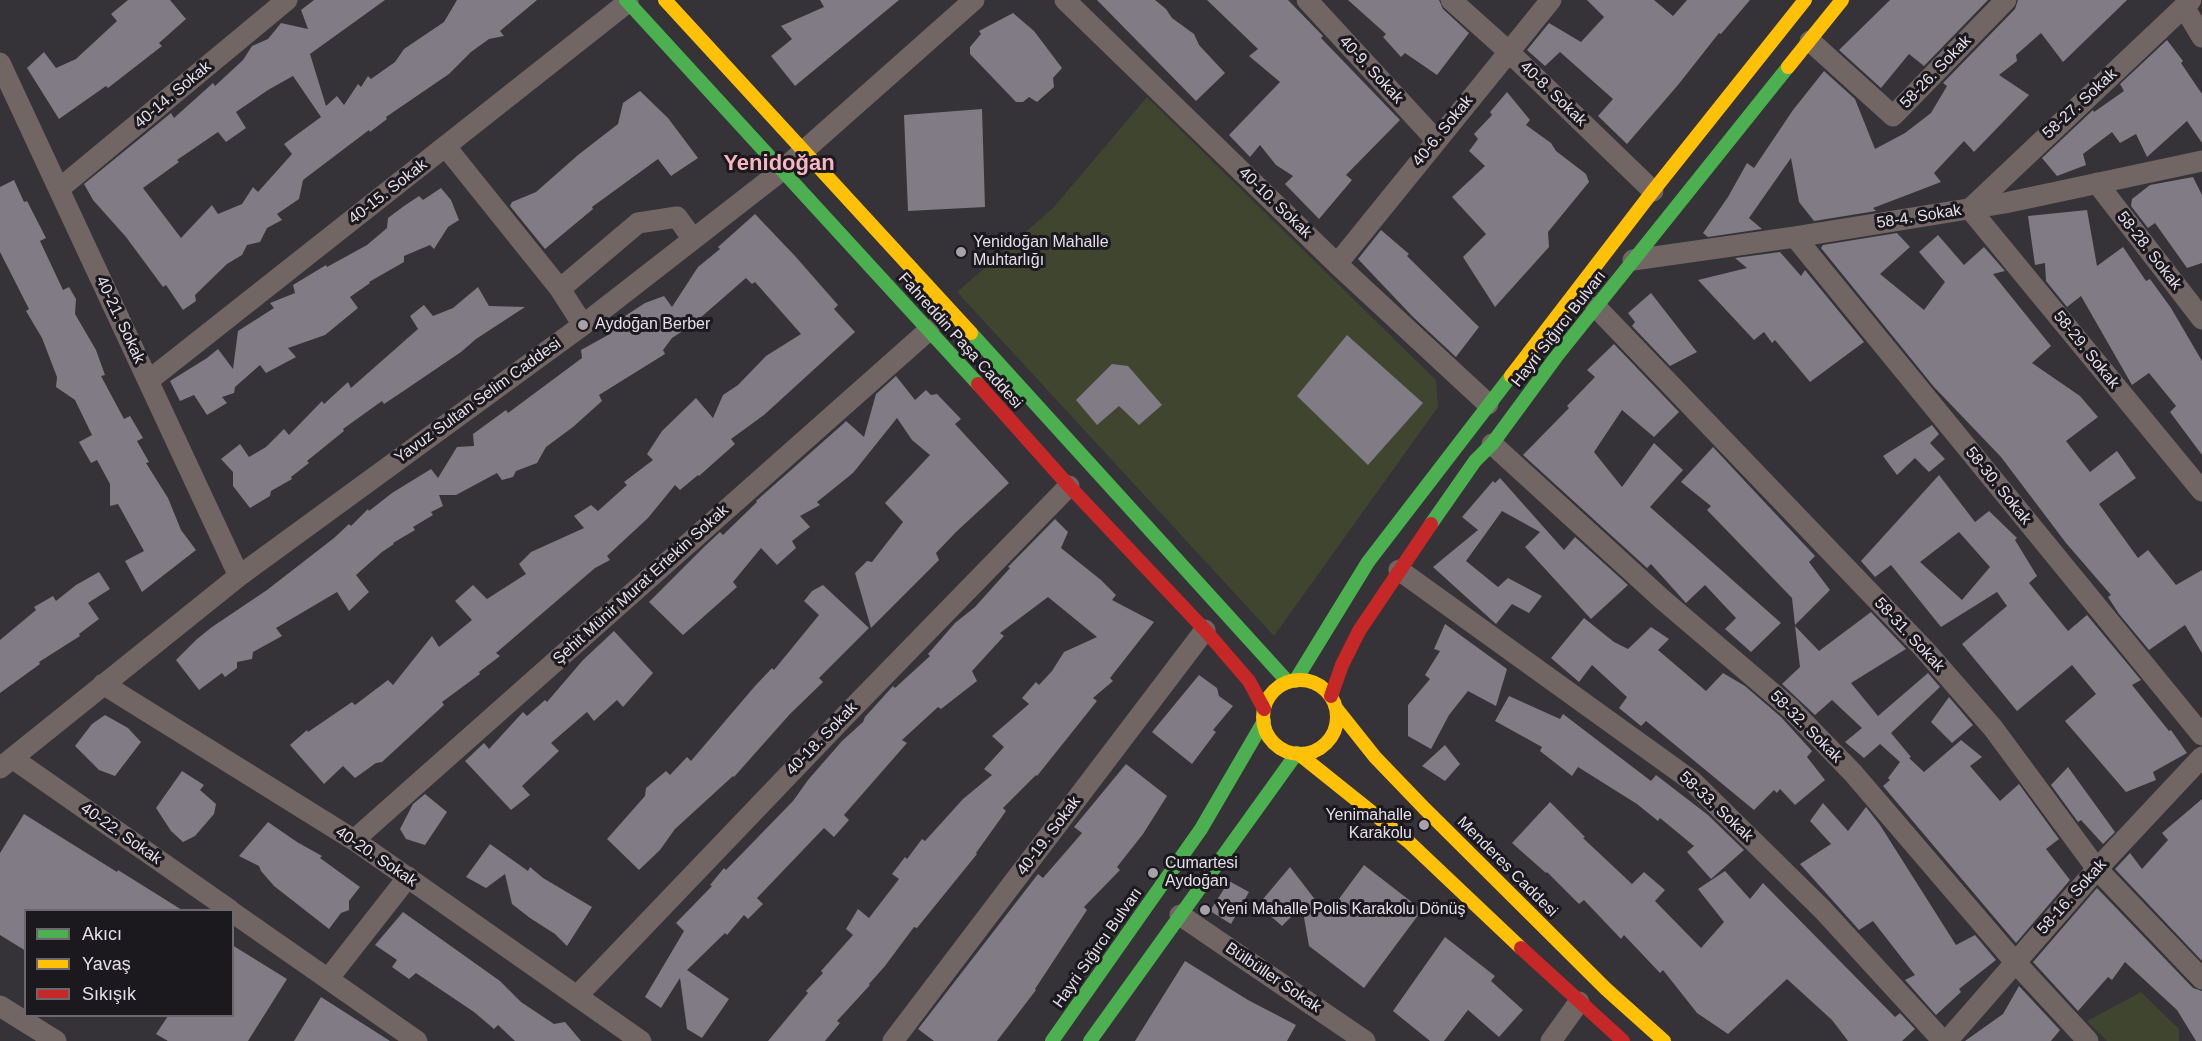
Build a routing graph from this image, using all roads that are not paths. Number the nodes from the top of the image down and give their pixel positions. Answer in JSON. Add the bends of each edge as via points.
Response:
{"nodes":[{"id":1,"x":287,"y":0,"type":"edge"},
{"id":2,"x":665,"y":0,"type":"edge"},
{"id":3,"x":974,"y":0,"type":"edge"},
{"id":4,"x":1065,"y":0,"type":"edge"},
{"id":5,"x":1451,"y":0,"type":"edge"},
{"id":6,"x":1551,"y":0,"type":"edge"},
{"id":7,"x":1805,"y":0,"type":"edge"},
{"id":8,"x":1842,"y":0,"type":"edge"},
{"id":9,"x":2006,"y":0,"type":"edge"},
{"id":10,"x":627,"y":1,"type":"edge"},
{"id":11,"x":2187,"y":3,"type":"edge"},
{"id":12,"x":1317,"y":4,"type":"edge"},
{"id":13,"x":2202,"y":37,"type":"edge"},
{"id":14,"x":1810,"y":41,"type":"junction"},
{"id":15,"x":1508,"y":51,"type":"junction"},
{"id":16,"x":0,"y":63,"type":"edge"},
{"id":17,"x":1436,"y":140,"type":"junction"},
{"id":18,"x":446,"y":147,"type":"junction"},
{"id":19,"x":804,"y":149,"type":"junction"},
{"id":20,"x":2202,"y":161,"type":"edge"},
{"id":21,"x":781,"y":171,"type":"junction"},
{"id":22,"x":2097,"y":183,"type":"junction"},
{"id":23,"x":58,"y":189,"type":"junction"},
{"id":24,"x":1653,"y":191,"type":"junction"},
{"id":25,"x":1970,"y":208,"type":"junction"},
{"id":26,"x":1795,"y":237,"type":"junction"},
{"id":27,"x":693,"y":239,"type":"junction"},
{"id":28,"x":1633,"y":260,"type":"junction"},
{"id":29,"x":1337,"y":264,"type":"junction"},
{"id":30,"x":560,"y":289,"type":"junction"},
{"id":31,"x":1596,"y":307,"type":"junction"},
{"id":32,"x":2202,"y":319,"type":"edge"},
{"id":33,"x":583,"y":325,"type":"junction"},
{"id":34,"x":929,"y":330,"type":"junction"},
{"id":35,"x":148,"y":381,"type":"junction"},
{"id":36,"x":1488,"y":404,"type":"junction"},
{"id":37,"x":1492,"y":444,"type":"junction"},
{"id":38,"x":1069,"y":486,"type":"junction"},
{"id":39,"x":2202,"y":491,"type":"edge"},
{"id":40,"x":1399,"y":570,"type":"junction"},
{"id":41,"x":239,"y":576,"type":"junction"},
{"id":42,"x":1205,"y":630,"type":"junction"},
{"id":43,"x":1291,"y":681,"type":"junction"},
{"id":44,"x":103,"y":684,"type":"junction"},
{"id":45,"x":1333,"y":702,"type":"junction"},
{"id":46,"x":1264,"y":715,"type":"junction"},
{"id":47,"x":2202,"y":735,"type":"edge"},
{"id":48,"x":1298,"y":754,"type":"junction"},
{"id":49,"x":2202,"y":757,"type":"edge"},
{"id":50,"x":6,"y":763,"type":"edge"},
{"id":51,"x":354,"y":840,"type":"junction"},
{"id":52,"x":2097,"y":869,"type":"junction"},
{"id":53,"x":408,"y":877,"type":"junction"},
{"id":54,"x":228,"y":909,"type":"edge"},
{"id":55,"x":234,"y":913,"type":"edge"},
{"id":56,"x":1180,"y":915,"type":"junction"},
{"id":57,"x":2015,"y":962,"type":"junction"},
{"id":58,"x":328,"y":979,"type":"junction"},
{"id":59,"x":2202,"y":979,"type":"edge"},
{"id":60,"x":578,"y":995,"type":"junction"},
{"id":61,"x":1579,"y":1002,"type":"junction"},
{"id":62,"x":0,"y":1006,"type":"edge"},
{"id":63,"x":56,"y":1041,"type":"edge"},
{"id":64,"x":417,"y":1041,"type":"edge"},
{"id":65,"x":641,"y":1041,"type":"edge"},
{"id":66,"x":893,"y":1041,"type":"edge"},
{"id":67,"x":1052,"y":1041,"type":"edge"},
{"id":68,"x":1090,"y":1041,"type":"edge"},
{"id":69,"x":1365,"y":1041,"type":"edge"},
{"id":70,"x":1551,"y":1041,"type":"edge"},
{"id":71,"x":1623,"y":1041,"type":"edge"},
{"id":72,"x":1664,"y":1041,"type":"edge"},
{"id":73,"x":1945,"y":1041,"type":"edge"},
{"id":74,"x":2088,"y":1041,"type":"edge"}],
"edges":[{"from":1,"to":23,"type":"street","name":"40-14. Sokak"},
{"from":2,"to":19,"type":"main road","name":"Fahreddin Paşa Caddesi"},
{"from":3,"to":19,"type":"street","name":"Yavuz Sultan Selim Caddesi"},
{"from":4,"to":29,"type":"street","name":"40-10. Sokak"},
{"from":5,"to":15,"type":"street","name":"40-8. Sokak"},
{"from":6,"to":15,"type":"street","name":"40-6. Sokak"},
{"from":7,"to":24,"type":"main road","name":"Hayri Sığırcı Bulvarı"},
{"from":8,"to":14,"type":"main road","name":"Hayri Sığırcı Bulvarı"},
{"from":9,"to":14,"type":"street","name":"58-26. Sokak","via":[[1893,116]]},
{"from":10,"to":18,"type":"street","name":"40-15. Sokak"},
{"from":10,"to":21,"type":"main road","name":"Fahreddin Paşa Caddesi"},
{"from":11,"to":13,"type":"street"},
{"from":11,"to":25,"type":"street","name":"58-27. Sokak"},
{"from":12,"to":17,"type":"street","name":"40-9. Sokak"},
{"from":14,"to":28,"type":"main road","name":"Hayri Sığırcı Bulvarı"},
{"from":15,"to":17,"type":"street","name":"40-6. Sokak"},
{"from":15,"to":24,"type":"street","name":"40-8. Sokak"},
{"from":16,"to":23,"type":"street","name":"40-21. Sokak"},
{"from":17,"to":29,"type":"street","name":"40-6. Sokak"},
{"from":18,"to":30,"type":"street"},
{"from":18,"to":35,"type":"street","name":"40-15. Sokak"},
{"from":19,"to":21,"type":"street","name":"Yavuz Sultan Selim Caddesi"},
{"from":19,"to":43,"type":"main road","name":"Fahreddin Paşa Caddesi"},
{"from":20,"to":22,"type":"street","name":"58-4. Sokak"},
{"from":21,"to":27,"type":"street","name":"Yavuz Sultan Selim Caddesi"},
{"from":21,"to":34,"type":"main road","name":"Fahreddin Paşa Caddesi"},
{"from":22,"to":25,"type":"street","name":"58-4. Sokak"},
{"from":22,"to":32,"type":"street","name":"58-28. Sokak"},
{"from":23,"to":35,"type":"street","name":"40-21. Sokak"},
{"from":24,"to":36,"type":"main road","name":"Hayri Sığırcı Bulvarı"},
{"from":25,"to":26,"type":"street","name":"58-4. Sokak"},
{"from":25,"to":39,"type":"street","name":"58-29. Sokak"},
{"from":26,"to":28,"type":"street","name":"58-4. Sokak"},
{"from":26,"to":47,"type":"street","name":"58-30. Sokak"},
{"from":27,"to":30,"type":"street","via":[[677,217],[638,223]]},
{"from":27,"to":33,"type":"street","name":"Yavuz Sultan Selim Caddesi"},
{"from":28,"to":31,"type":"main road","name":"Hayri Sığırcı Bulvarı"},
{"from":29,"to":36,"type":"street","name":"40-10. Sokak"},
{"from":30,"to":33,"type":"street"},
{"from":31,"to":37,"type":"main road","name":"Hayri Sığırcı Bulvarı"},
{"from":31,"to":52,"type":"street","name":"58-31. Sokak","via":[[1924,649],[1993,728]]},
{"from":33,"to":41,"type":"street","name":"Yavuz Sultan Selim Caddesi"},
{"from":34,"to":38,"type":"main road","name":"Fahreddin Paşa Caddesi"},
{"from":34,"to":51,"type":"street","name":"Şehit Münir Murat Ertekin Sokak"},
{"from":35,"to":41,"type":"street","name":"40-21. Sokak"},
{"from":36,"to":43,"type":"main road","name":"Hayri Sığırcı Bulvarı","via":[[1368,562]]},
{"from":37,"to":40,"type":"main road","name":"Hayri Sığırcı Bulvarı","via":[[1475,461]]},
{"from":37,"to":57,"type":"street","name":"58-32. Sokak","via":[[1663,600],[1790,708],[1853,773]]},
{"from":38,"to":42,"type":"main road","name":"Fahreddin Paşa Caddesi"},
{"from":38,"to":60,"type":"street","name":"40-18. Sokak"},
{"from":40,"to":45,"type":"main road","name":"Hayri Sığırcı Bulvarı","via":[[1348,651]]},
{"from":40,"to":73,"type":"street","name":"58-33. Sokak","via":[[1692,781],[1823,910]]},
{"from":41,"to":44,"type":"street","name":"Yavuz Sultan Selim Caddesi"},
{"from":42,"to":46,"type":"main road","name":"Fahreddin Paşa Caddesi","via":[[1249,681]]},
{"from":42,"to":66,"type":"street","name":"40-19. Sokak"},
{"from":43,"to":45,"type":"main road","via":[[1312,682],[1323,688]]},
{"from":43,"to":46,"type":"main road","via":[[1269,697]]},
{"from":44,"to":50,"type":"street","name":"Yavuz Sultan Selim Caddesi"},
{"from":44,"to":51,"type":"street","name":"40-20. Sokak"},
{"from":45,"to":48,"type":"main road","via":[[1332,736],[1318,749]]},
{"from":45,"to":72,"type":"main road","name":"Menderes Caddesi","via":[[1375,757],[1425,809],[1606,989]]},
{"from":46,"to":48,"type":"main road","via":[[1271,740]]},
{"from":46,"to":67,"type":"main road","name":"Hayri Sığırcı Bulvarı","via":[[1240,765],[1201,829]]},
{"from":48,"to":56,"type":"main road"},
{"from":48,"to":61,"type":"main road","via":[[1409,842]]},
{"from":49,"to":52,"type":"street","name":"58-16. Sokak"},
{"from":50,"to":54,"type":"street","name":"40-22. Sokak"},
{"from":51,"to":53,"type":"street","name":"40-20. Sokak"},
{"from":52,"to":57,"type":"street","name":"58-16. Sokak"},
{"from":52,"to":59,"type":"street","name":"58-31. Sokak"},
{"from":53,"to":58,"type":"street"},
{"from":53,"to":60,"type":"street","name":"40-20. Sokak"},
{"from":55,"to":58,"type":"street","name":"40-22. Sokak"},
{"from":56,"to":68,"type":"main road"},
{"from":56,"to":69,"type":"street","name":"Bülbüller Sokak"},
{"from":57,"to":73,"type":"street","name":"58-16. Sokak"},
{"from":57,"to":74,"type":"street","name":"58-32. Sokak"},
{"from":58,"to":64,"type":"street","name":"40-22. Sokak"},
{"from":60,"to":65,"type":"street","name":"40-20. Sokak"},
{"from":61,"to":70,"type":"street"},
{"from":61,"to":71,"type":"main road"},
{"from":62,"to":63,"type":"street"}]}
